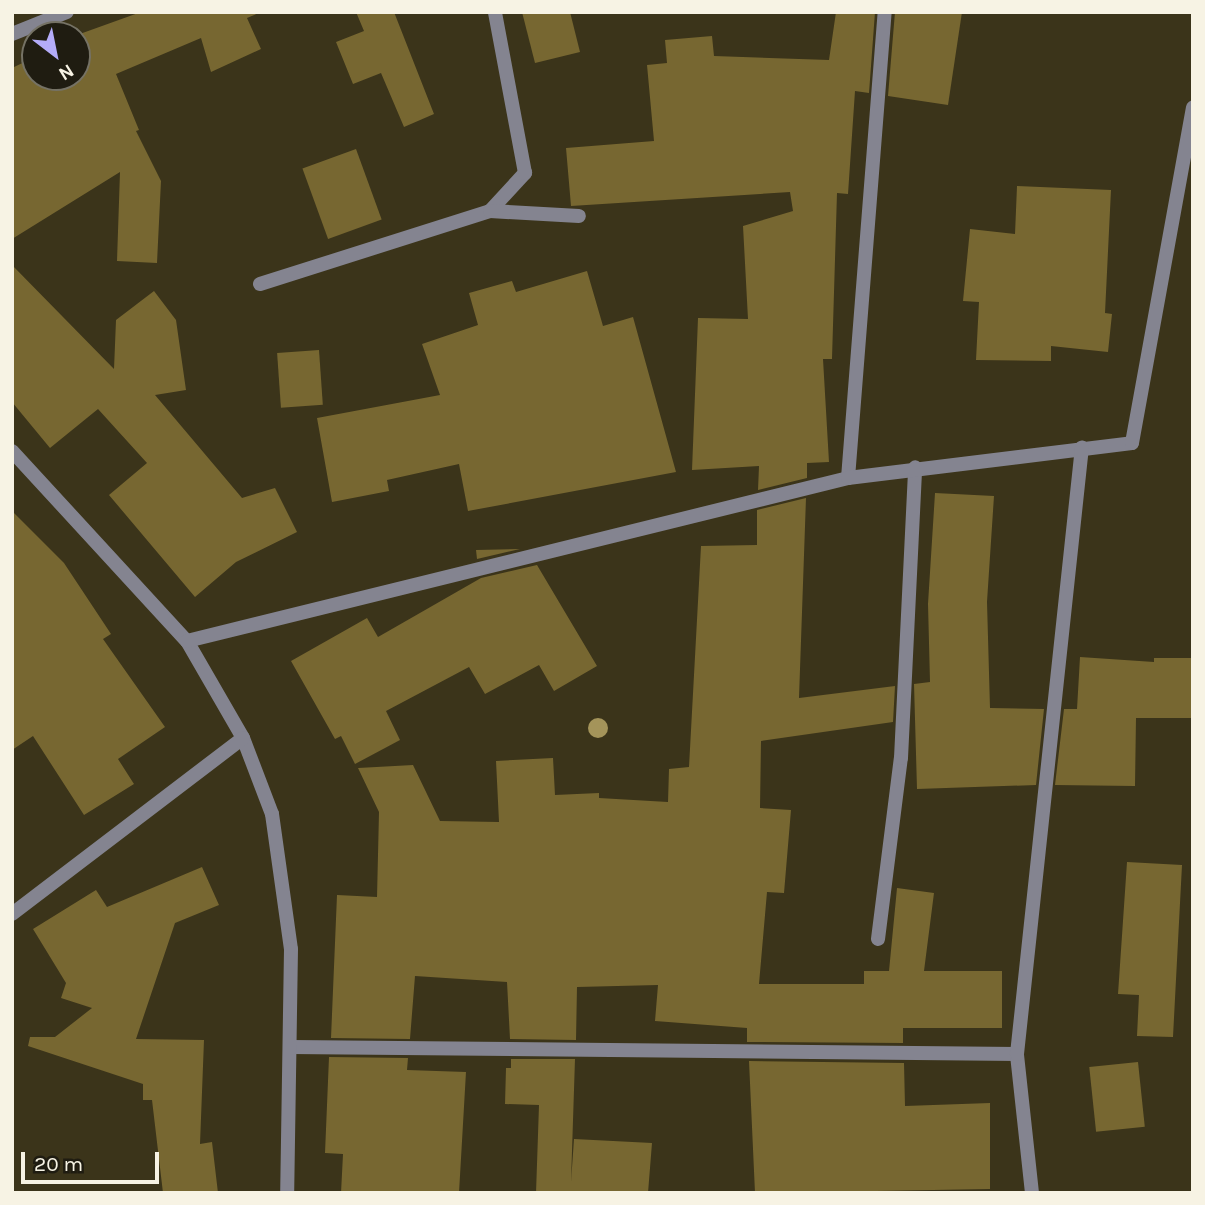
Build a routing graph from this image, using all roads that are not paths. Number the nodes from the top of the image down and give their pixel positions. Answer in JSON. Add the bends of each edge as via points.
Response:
{"nodes":[{"id":1,"x":66,"y":12,"type":"edge"},
{"id":2,"x":495,"y":12,"type":"edge"},
{"id":3,"x":885,"y":12,"type":"edge"},
{"id":4,"x":12,"y":34,"type":"edge"},
{"id":5,"x":1193,"y":108,"type":"edge"},
{"id":6,"x":490,"y":211,"type":"junction"},
{"id":7,"x":579,"y":216,"type":"dead end"},
{"id":8,"x":260,"y":284,"type":"dead end"},
{"id":9,"x":1082,"y":447,"type":"junction"},
{"id":10,"x":12,"y":450,"type":"edge"},
{"id":11,"x":915,"y":467,"type":"junction"},
{"id":12,"x":848,"y":478,"type":"junction"},
{"id":13,"x":187,"y":641,"type":"junction"},
{"id":14,"x":243,"y":738,"type":"junction"},
{"id":15,"x":12,"y":914,"type":"edge"},
{"id":16,"x":878,"y":939,"type":"dead end"},
{"id":17,"x":290,"y":1047,"type":"junction"},
{"id":18,"x":1017,"y":1054,"type":"junction"},
{"id":19,"x":287,"y":1193,"type":"edge"},
{"id":20,"x":1032,"y":1193,"type":"edge"}],
"edges":[{"from":1,"to":4,"type":"street"},
{"from":2,"to":6,"type":"street","via":[[525,173]]},
{"from":3,"to":12,"type":"street"},
{"from":5,"to":9,"type":"street","via":[[1132,443]]},
{"from":6,"to":7,"type":"street"},
{"from":6,"to":8,"type":"street"},
{"from":9,"to":11,"type":"street"},
{"from":9,"to":18,"type":"street"},
{"from":10,"to":13,"type":"street"},
{"from":11,"to":12,"type":"street"},
{"from":11,"to":16,"type":"street","via":[[901,758]]},
{"from":12,"to":13,"type":"street"},
{"from":13,"to":14,"type":"street"},
{"from":14,"to":15,"type":"street"},
{"from":14,"to":17,"type":"street","via":[[272,814],[291,950]]},
{"from":17,"to":18,"type":"street"},
{"from":17,"to":19,"type":"street"},
{"from":18,"to":20,"type":"street"}]}
